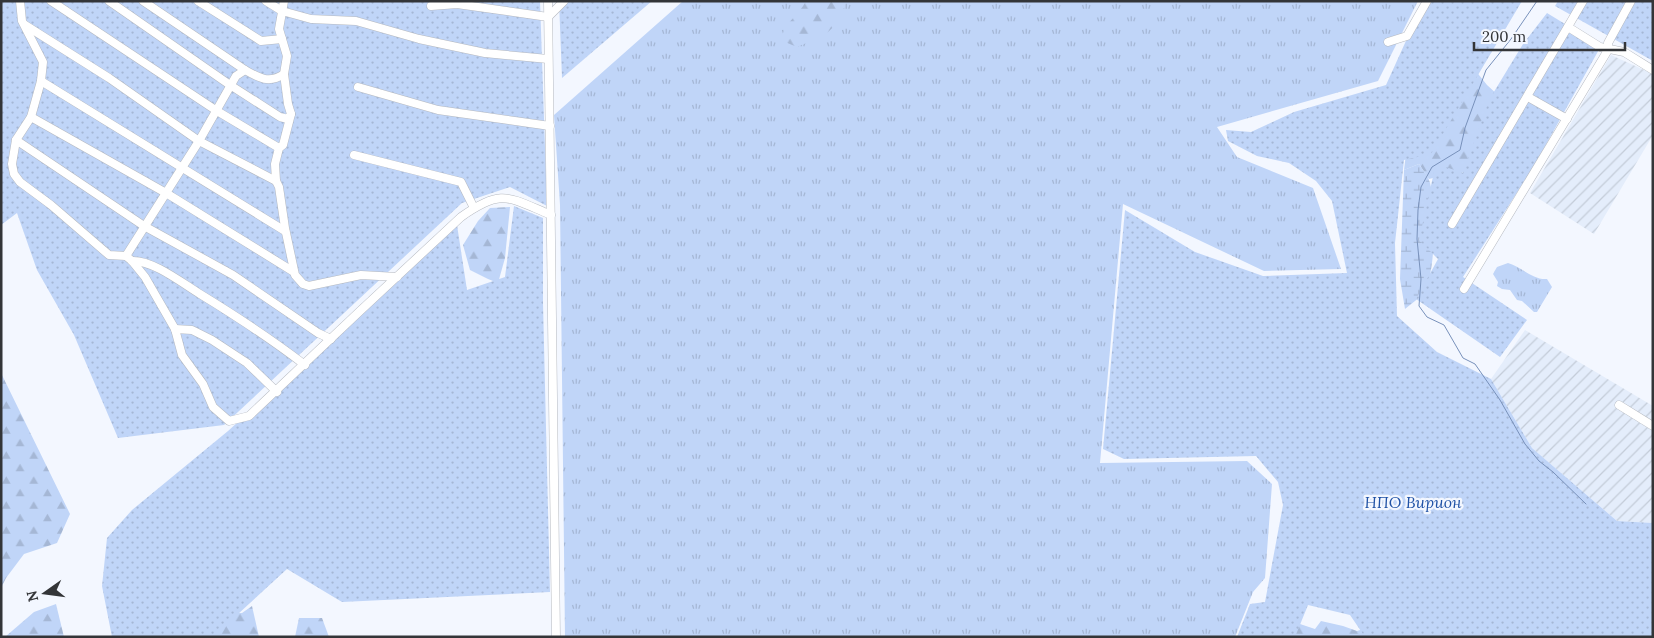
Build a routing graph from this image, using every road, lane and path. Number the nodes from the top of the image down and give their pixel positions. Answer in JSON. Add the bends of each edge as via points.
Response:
{"nodes":[{"id":1,"x":20,"y":1,"type":"edge"},
{"id":2,"x":50,"y":1,"type":"edge"},
{"id":3,"x":109,"y":1,"type":"edge"},
{"id":4,"x":143,"y":1,"type":"edge"},
{"id":5,"x":198,"y":1,"type":"edge"},
{"id":6,"x":266,"y":1,"type":"edge"},
{"id":7,"x":284,"y":1,"type":"edge"},
{"id":8,"x":548,"y":1,"type":"edge"},
{"id":9,"x":564,"y":1,"type":"edge"},
{"id":10,"x":1427,"y":1,"type":"edge"},
{"id":11,"x":1583,"y":1,"type":"edge"},
{"id":12,"x":1631,"y":1,"type":"edge"},
{"id":13,"x":431,"y":6,"type":"dead end"},
{"id":14,"x":282,"y":11,"type":"junction"},
{"id":15,"x":548,"y":18,"type":"junction"},
{"id":16,"x":22,"y":21,"type":"junction"},
{"id":17,"x":1568,"y":27,"type":"junction"},
{"id":18,"x":282,"y":39,"type":"junction"},
{"id":19,"x":1388,"y":42,"type":"dead end"},
{"id":20,"x":1608,"y":50,"type":"junction"},
{"id":21,"x":548,"y":59,"type":"junction"},
{"id":22,"x":245,"y":70,"type":"junction"},
{"id":23,"x":1653,"y":70,"type":"edge"},
{"id":24,"x":284,"y":74,"type":"junction"},
{"id":25,"x":42,"y":81,"type":"junction"},
{"id":26,"x":230,"y":85,"type":"junction"},
{"id":27,"x":358,"y":87,"type":"dead end"},
{"id":28,"x":1528,"y":97,"type":"junction"},
{"id":29,"x":217,"y":111,"type":"junction"},
{"id":30,"x":292,"y":114,"type":"junction"},
{"id":31,"x":32,"y":117,"type":"junction"},
{"id":32,"x":1567,"y":119,"type":"junction"},
{"id":33,"x":550,"y":126,"type":"junction"},
{"id":34,"x":16,"y":140,"type":"junction"},
{"id":35,"x":199,"y":141,"type":"junction"},
{"id":36,"x":279,"y":148,"type":"junction"},
{"id":37,"x":354,"y":155,"type":"dead end"},
{"id":38,"x":182,"y":167,"type":"junction"},
{"id":39,"x":276,"y":181,"type":"junction"},
{"id":40,"x":166,"y":193,"type":"junction"},
{"id":41,"x":474,"y":208,"type":"junction"},
{"id":42,"x":551,"y":215,"type":"junction"},
{"id":43,"x":1452,"y":224,"type":"dead end"},
{"id":44,"x":144,"y":226,"type":"junction"},
{"id":45,"x":285,"y":230,"type":"junction"},
{"id":46,"x":129,"y":259,"type":"junction"},
{"id":47,"x":294,"y":272,"type":"junction"},
{"id":48,"x":397,"y":277,"type":"junction"},
{"id":49,"x":1464,"y":289,"type":"dead end"},
{"id":50,"x":175,"y":330,"type":"junction"},
{"id":51,"x":331,"y":339,"type":"junction"},
{"id":52,"x":305,"y":364,"type":"junction"},
{"id":53,"x":277,"y":392,"type":"junction"},
{"id":54,"x":1619,"y":405,"type":"dead end"},
{"id":55,"x":1653,"y":426,"type":"edge"},
{"id":56,"x":556,"y":637,"type":"edge"}],
"edges":[{"from":1,"to":16,"type":"street"},
{"from":2,"to":29,"type":"street"},
{"from":3,"to":26,"type":"street"},
{"from":4,"to":22,"type":"street"},
{"from":5,"to":18,"type":"street","via":[[262,41]]},
{"from":6,"to":14,"type":"street"},
{"from":7,"to":14,"type":"street"},
{"from":8,"to":15,"type":"street"},
{"from":9,"to":15,"type":"street"},
{"from":10,"to":19,"type":"street","via":[[1407,36]]},
{"from":11,"to":17,"type":"street"},
{"from":12,"to":20,"type":"street","via":[[1608,43]]},
{"from":13,"to":15,"type":"street","via":[[457,4]]},
{"from":14,"to":18,"type":"street","via":[[279,29]]},
{"from":14,"to":21,"type":"street","via":[[310,20],[356,21],[485,53]]},
{"from":15,"to":21,"type":"street"},
{"from":16,"to":25,"type":"street","via":[[43,62]]},
{"from":16,"to":35,"type":"street"},
{"from":17,"to":20,"type":"street"},
{"from":17,"to":28,"type":"street"},
{"from":18,"to":24,"type":"street","via":[[287,56]]},
{"from":20,"to":23,"type":"street","via":[[1624,52]]},
{"from":20,"to":32,"type":"street"},
{"from":21,"to":33,"type":"street"},
{"from":22,"to":24,"type":"street","via":[[261,78],[276,80]]},
{"from":22,"to":26,"type":"street"},
{"from":24,"to":30,"type":"street"},
{"from":25,"to":31,"type":"street"},
{"from":25,"to":38,"type":"street"},
{"from":26,"to":29,"type":"street"},
{"from":26,"to":30,"type":"street","via":[[280,117],[288,119]]},
{"from":27,"to":33,"type":"street","via":[[438,110]]},
{"from":28,"to":32,"type":"street"},
{"from":28,"to":43,"type":"street"},
{"from":29,"to":35,"type":"street"},
{"from":29,"to":36,"type":"street"},
{"from":30,"to":36,"type":"street","via":[[283,145]]},
{"from":31,"to":34,"type":"street"},
{"from":31,"to":40,"type":"street"},
{"from":32,"to":49,"type":"street"},
{"from":33,"to":42,"type":"street"},
{"from":34,"to":44,"type":"street"},
{"from":34,"to":46,"type":"street","via":[[12,170],[20,182],[110,255]]},
{"from":35,"to":38,"type":"street"},
{"from":35,"to":39,"type":"street"},
{"from":36,"to":39,"type":"street","via":[[275,164]]},
{"from":37,"to":41,"type":"street","via":[[461,182]]},
{"from":38,"to":40,"type":"street"},
{"from":38,"to":45,"type":"street"},
{"from":39,"to":45,"type":"street"},
{"from":40,"to":44,"type":"street"},
{"from":40,"to":47,"type":"street"},
{"from":41,"to":42,"type":"street","via":[[493,199],[510,197]]},
{"from":41,"to":48,"type":"street"},
{"from":42,"to":56,"type":"street"},
{"from":44,"to":46,"type":"street"},
{"from":44,"to":51,"type":"street","via":[[233,275]]},
{"from":45,"to":47,"type":"street"},
{"from":46,"to":50,"type":"street","via":[[145,277]]},
{"from":46,"to":52,"type":"street","via":[[164,272],[275,341]]},
{"from":47,"to":48,"type":"street","via":[[299,281],[308,286],[361,275]]},
{"from":48,"to":51,"type":"street"},
{"from":50,"to":53,"type":"street","via":[[192,330],[212,340],[247,363]]},
{"from":50,"to":53,"type":"street","via":[[182,355],[203,384],[213,407],[229,421],[249,416]]},
{"from":51,"to":52,"type":"street"},
{"from":52,"to":53,"type":"street"},
{"from":54,"to":55,"type":"street"}]}
